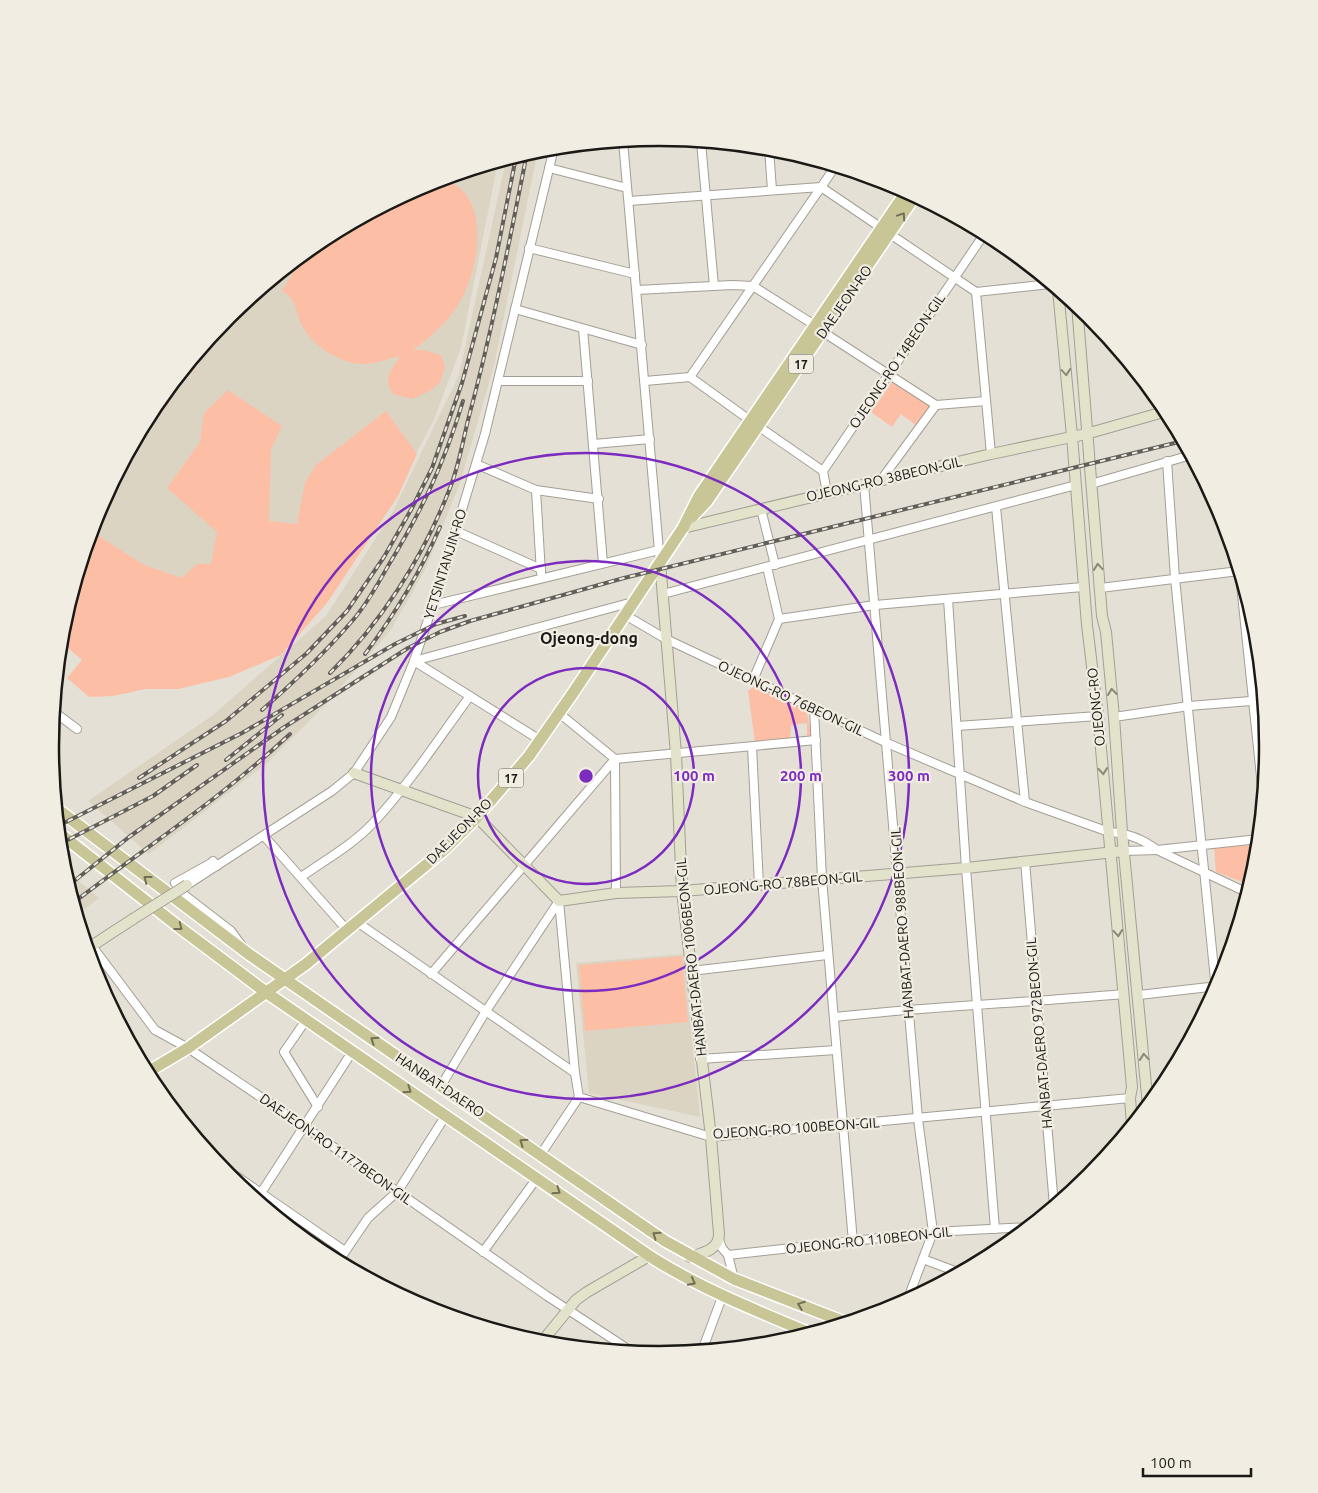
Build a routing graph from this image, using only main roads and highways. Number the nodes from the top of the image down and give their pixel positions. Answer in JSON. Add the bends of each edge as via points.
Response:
{"nodes":[{"id":1,"x":903,"y":198,"type":"edge"},
{"id":2,"x":910,"y":202,"type":"edge"},
{"id":3,"x":886,"y":232,"type":"junction"},
{"id":4,"x":63,"y":813,"type":"edge"},
{"id":5,"x":66,"y":838,"type":"edge"},
{"id":6,"x":285,"y":980,"type":"junction"},
{"id":7,"x":267,"y":993,"type":"junction"},
{"id":8,"x":153,"y":1069,"type":"edge"},
{"id":9,"x":837,"y":1319,"type":"edge"},
{"id":10,"x":801,"y":1329,"type":"edge"}],
"edges":[{"from":1,"to":3,"type":"main road","name":"DAEJEON-RO","number":"17"},
{"from":3,"to":2,"type":"main road","name":"DAEJEON-RO","number":"17","one_way":true},
{"from":3,"to":6,"type":"main road","name":"DAEJEON-RO","number":"17","via":[[754,423],[707,501],[683,528],[540,740],[477,817],[444,850]]},
{"from":6,"to":4,"type":"main road","name":"HANBAT-DAERO","one_way":true},
{"from":5,"to":7,"type":"main road","name":"HANBAT-DAERO","one_way":true},
{"from":6,"to":7,"type":"main road","name":"DAEJEON-RO","number":"17"},
{"from":9,"to":6,"type":"main road","name":"HANBAT-DAERO","one_way":true,"via":[[734,1279],[690,1257]]},
{"from":7,"to":8,"type":"main road","name":"DAEJEON-RO","number":"17"},
{"from":7,"to":10,"type":"main road","name":"HANBAT-DAERO","one_way":true,"via":[[680,1276]]}]}
